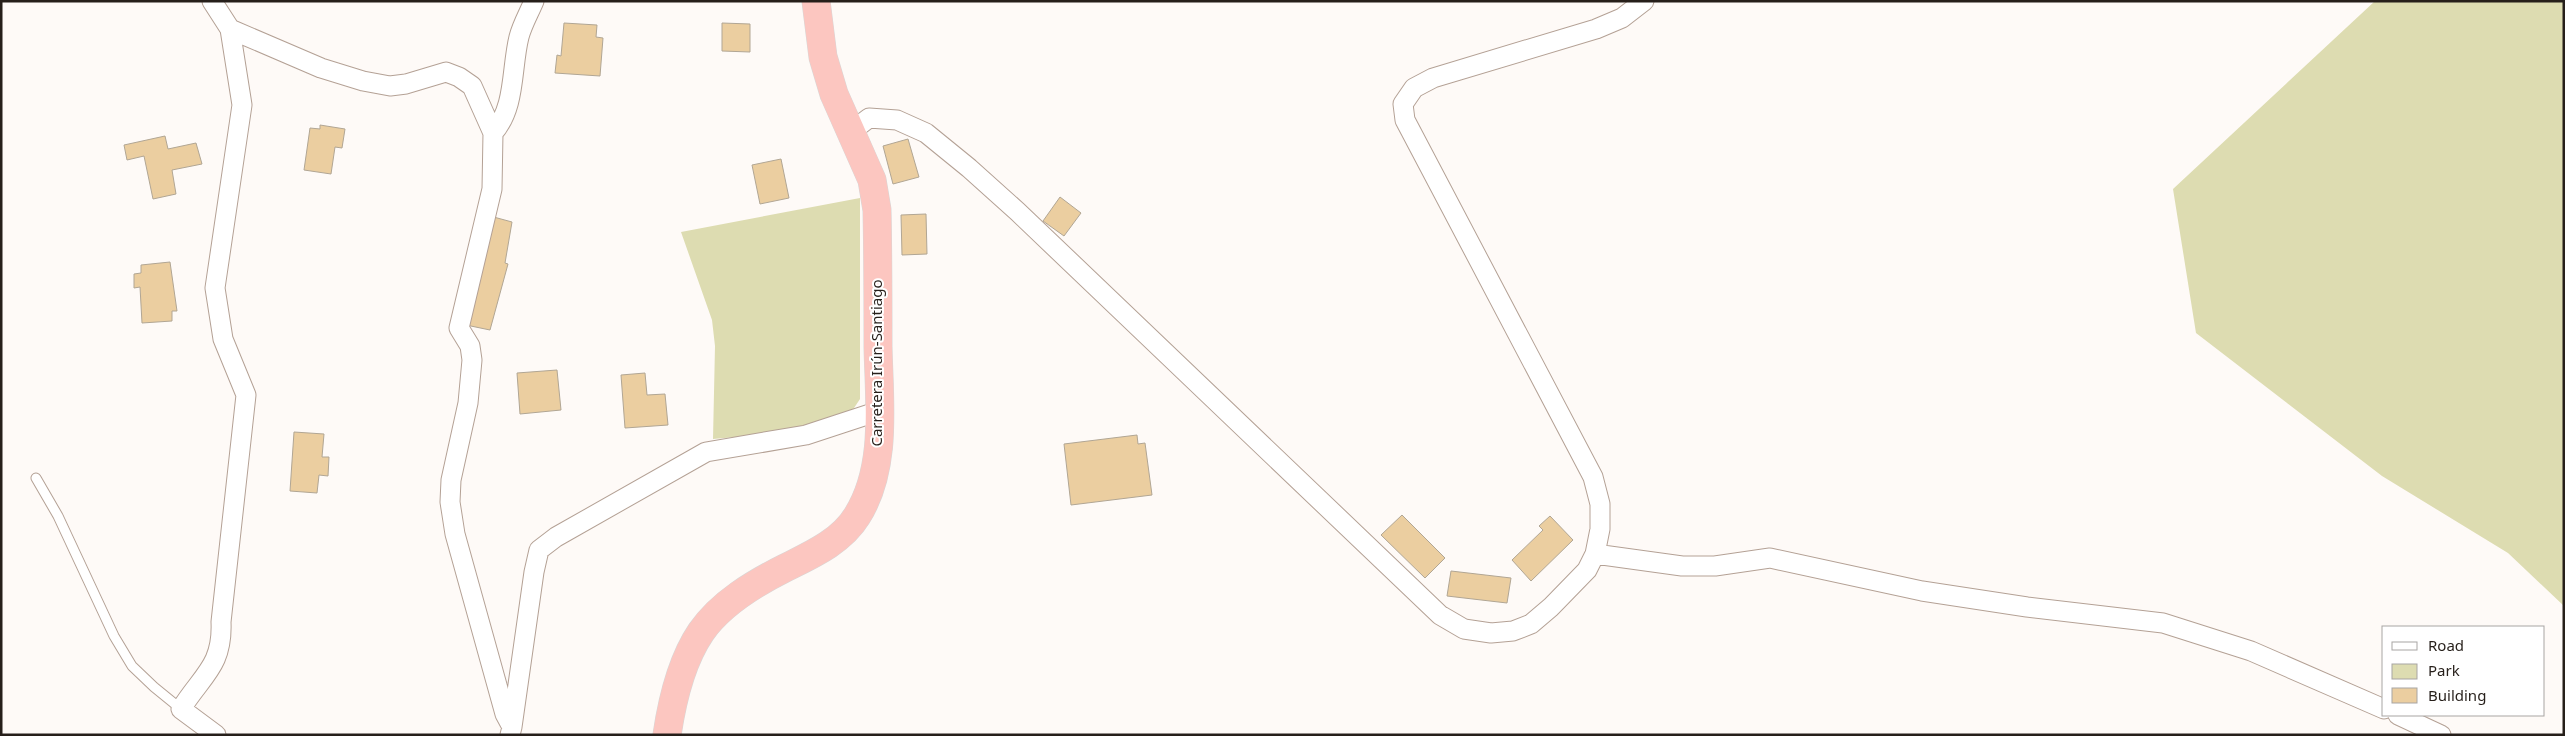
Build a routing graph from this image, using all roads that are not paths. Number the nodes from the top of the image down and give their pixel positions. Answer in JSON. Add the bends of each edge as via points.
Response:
{"nodes":[{"id":1,"x":212,"y":1,"type":"edge"},
{"id":2,"x":534,"y":1,"type":"edge"},
{"id":3,"x":816,"y":1,"type":"edge"},
{"id":4,"x":1644,"y":1,"type":"edge"},
{"id":5,"x":230,"y":29,"type":"junction"},
{"id":6,"x":852,"y":131,"type":"junction"},
{"id":7,"x":493,"y":133,"type":"junction"},
{"id":8,"x":879,"y":411,"type":"junction"},
{"id":9,"x":36,"y":478,"type":"dead end"},
{"id":10,"x":1595,"y":554,"type":"junction"},
{"id":11,"x":2382,"y":708,"type":"edge"},
{"id":12,"x":181,"y":709,"type":"junction"},
{"id":13,"x":2400,"y":716,"type":"edge"},
{"id":14,"x":511,"y":731,"type":"edge"},
{"id":15,"x":216,"y":735,"type":"edge"},
{"id":16,"x":667,"y":735,"type":"edge"},
{"id":17,"x":2441,"y":735,"type":"edge"}],
"edges":[{"from":1,"to":5,"type":"street"},
{"from":2,"to":7,"type":"street","via":[[519,36],[511,94],[501,124]]},
{"from":3,"to":6,"type":"highway","name":"Carretera Irún-Santiago","via":[[823,57],[834,94]]},
{"from":4,"to":10,"type":"street","via":[[1622,18],[1596,28],[1433,78],[1414,88],[1403,104],[1405,120],[1593,477],[1600,504],[1600,530]]},
{"from":5,"to":7,"type":"street","via":[[321,68],[363,81],[390,86],[446,72],[460,76],[472,86]]},
{"from":5,"to":12,"type":"street","via":[[242,105],[214,288],[223,339],[246,395],[221,622],[222,643],[216,659]]},
{"from":6,"to":8,"type":"highway","name":"Carretera Irún-Santiago","via":[[872,180],[877,210]]},
{"from":6,"to":10,"type":"street","via":[[868,118],[896,120],[926,133],[1018,212],[1440,615],[1464,629],[1491,634],[1531,624],[1587,570]]},
{"from":7,"to":14,"type":"street","via":[[492,189],[459,328],[470,346],[472,360],[468,403],[451,480],[450,502],[455,534]]},
{"from":8,"to":14,"type":"street","via":[[806,435],[706,452],[556,537],[539,550]]},
{"from":8,"to":16,"type":"highway","name":"Carretera Irún-Santiago","via":[[879,444],[871,486],[857,516],[841,536],[818,552],[759,581],[733,600],[702,631],[684,668]]},
{"from":9,"to":12,"type":"lane","via":[[132,666]]},
{"from":10,"to":11,"type":"street","via":[[1682,566],[1715,566],[1770,558],[1922,591],[2163,623],[2251,651]]},
{"from":12,"to":15,"type":"street"},
{"from":13,"to":17,"type":"street"}]}
